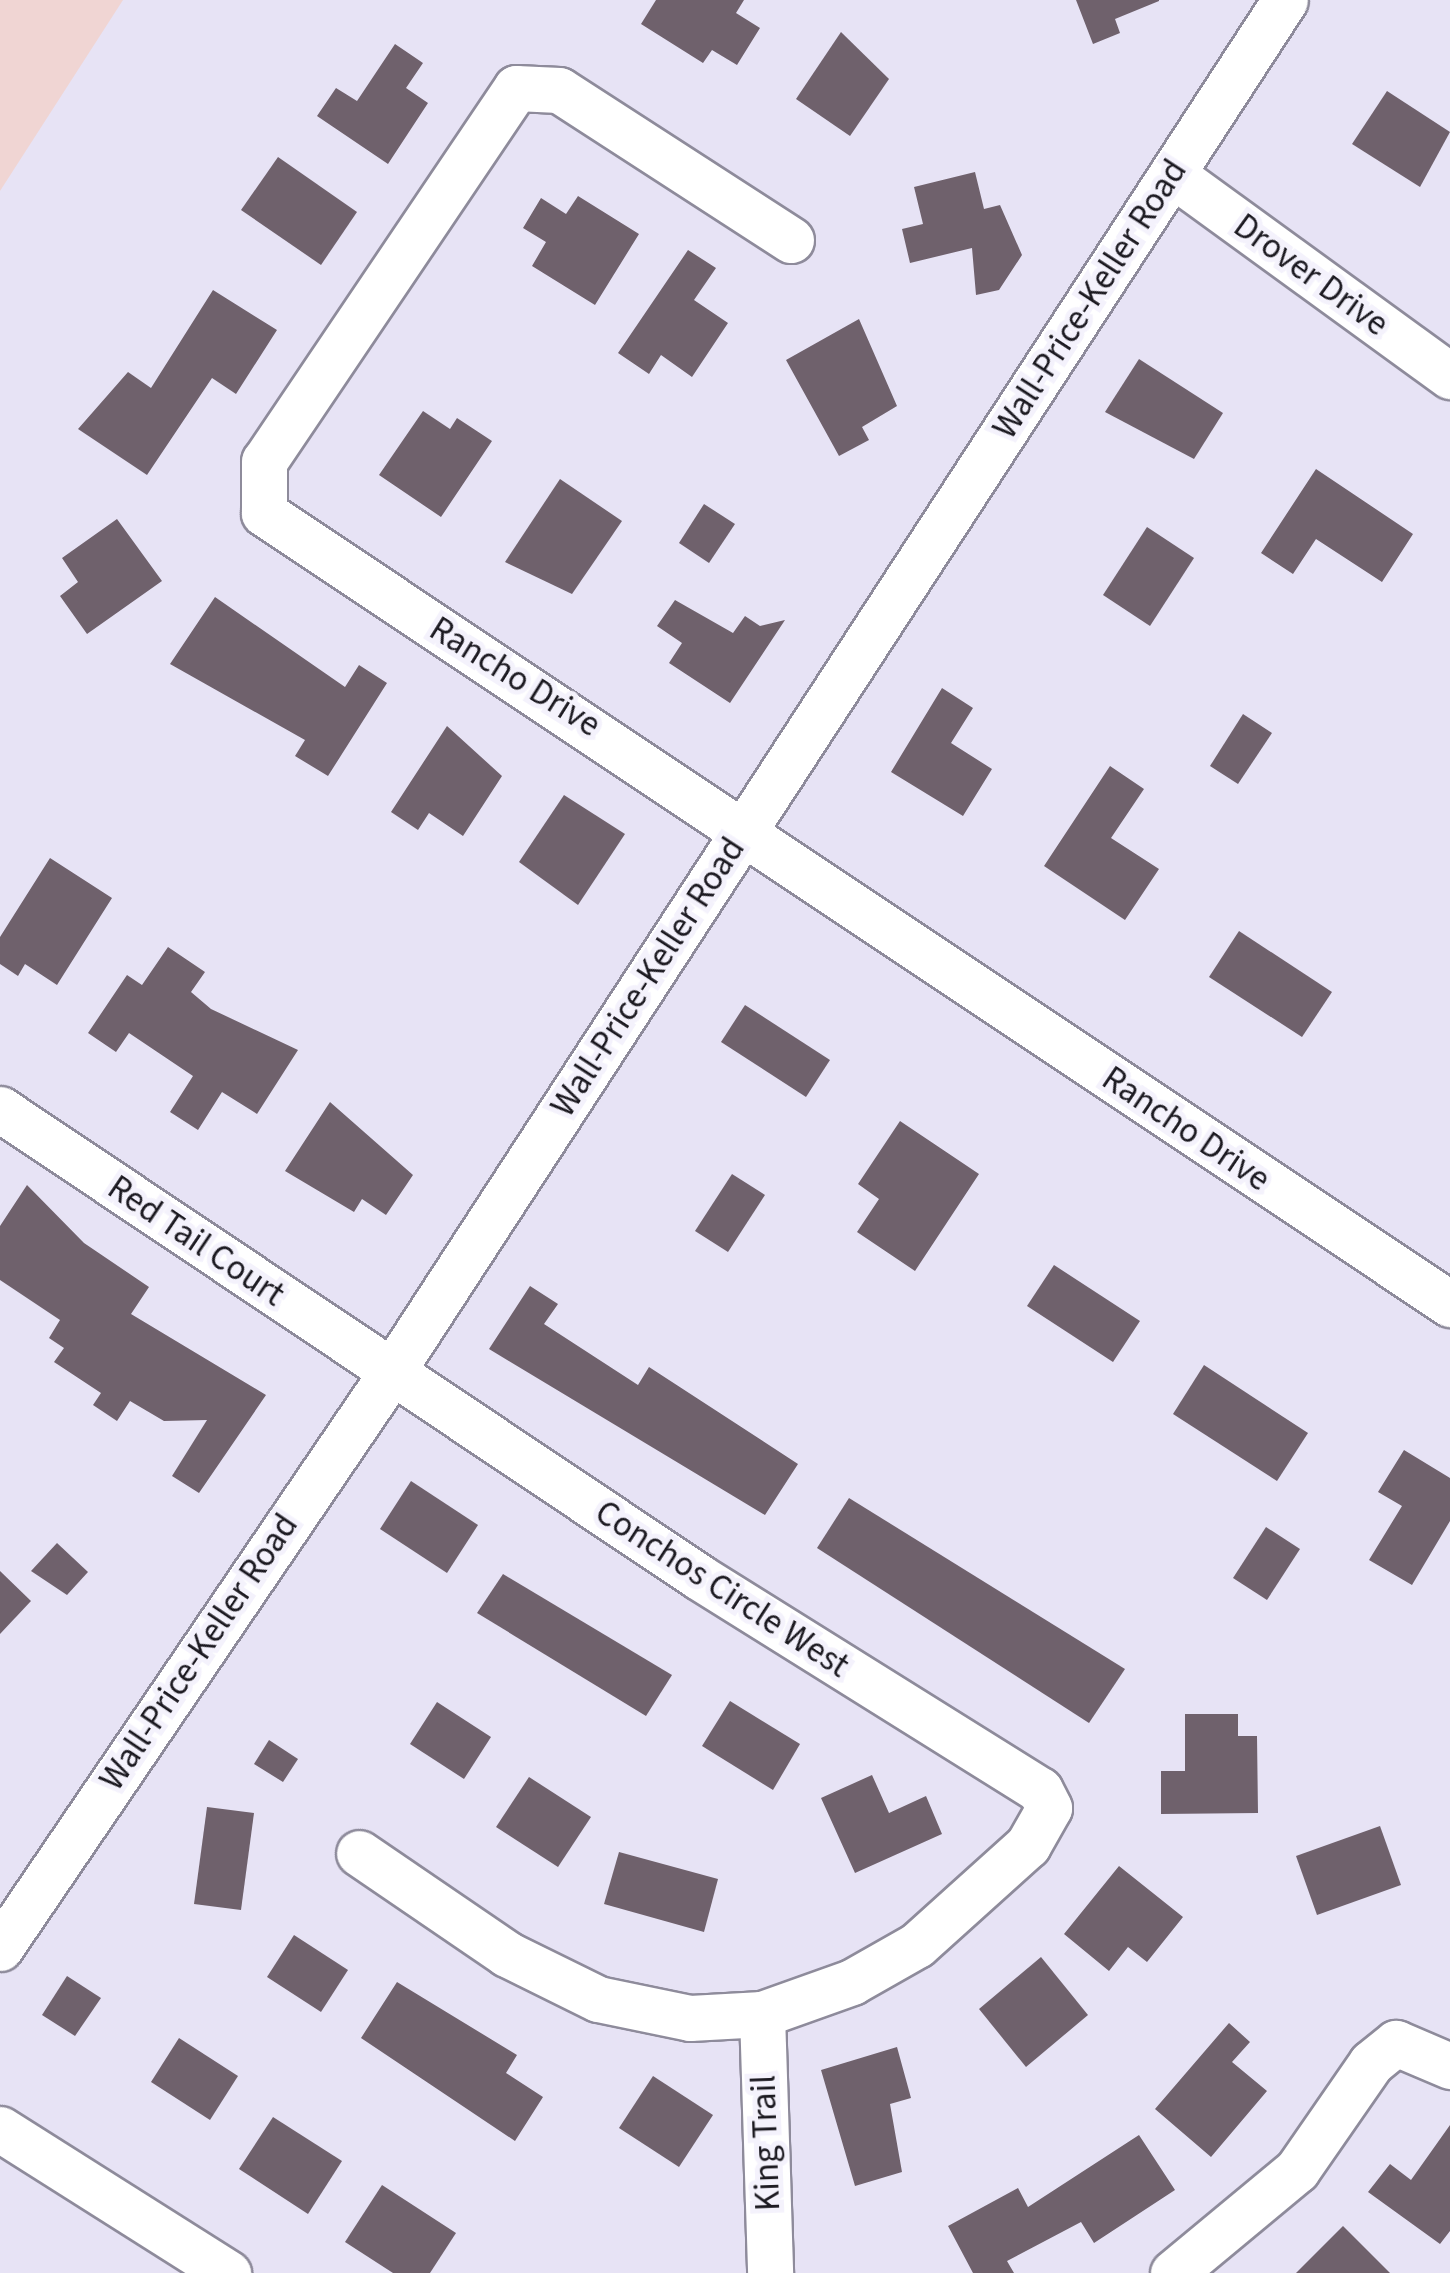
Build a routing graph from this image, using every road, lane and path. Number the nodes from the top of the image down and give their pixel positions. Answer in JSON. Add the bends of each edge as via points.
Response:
{"nodes":[{"id":1,"x":1285,"y":0,"type":"edge"},
{"id":2,"x":1172,"y":174,"type":"junction"},
{"id":3,"x":791,"y":240,"type":"dead end"},
{"id":4,"x":1450,"y":376,"type":"edge"},
{"id":5,"x":741,"y":834,"type":"junction"},
{"id":6,"x":0,"y":1109,"type":"edge"},
{"id":7,"x":1450,"y":1304,"type":"edge"},
{"id":8,"x":391,"y":1373,"type":"junction"},
{"id":9,"x":358,"y":1853,"type":"dead end"},
{"id":10,"x":0,"y":1948,"type":"edge"},
{"id":11,"x":762,"y":2014,"type":"junction"},
{"id":12,"x":1450,"y":2066,"type":"edge"},
{"id":13,"x":0,"y":2129,"type":"edge"},
{"id":14,"x":228,"y":2273,"type":"edge"},
{"id":15,"x":770,"y":2273,"type":"edge"},
{"id":16,"x":1173,"y":2273,"type":"edge"}],
"edges":[{"from":1,"to":2,"type":"street","name":"Wall-Price-Keller Road"},
{"from":2,"to":4,"type":"street","name":"Drover Drive"},
{"from":2,"to":5,"type":"street","name":"Wall-Price-Keller Road"},
{"from":3,"to":5,"type":"street","name":"Rancho Drive","via":[[559,90],[516,88],[264,460],[258,488],[264,513],[286,532],[621,743]]},
{"from":5,"to":7,"type":"street","name":"Rancho Drive"},
{"from":5,"to":8,"type":"street","name":"Wall-Price-Keller Road"},
{"from":6,"to":8,"type":"street","name":"Red Tail Court"},
{"from":8,"to":10,"type":"street","name":"Wall-Price-Keller Road"},
{"from":8,"to":11,"type":"street","name":"Conchos Circle West","via":[[1040,1790],[1049,1808],[1028,1844],[918,1945],[852,1982]]},
{"from":9,"to":11,"type":"street","via":[[507,1954],[598,1999],[690,2018]]},
{"from":11,"to":15,"type":"street","name":"King Trail"},
{"from":12,"to":16,"type":"street","via":[[1396,2043],[1371,2063],[1296,2170]]},
{"from":13,"to":14,"type":"street"}]}
